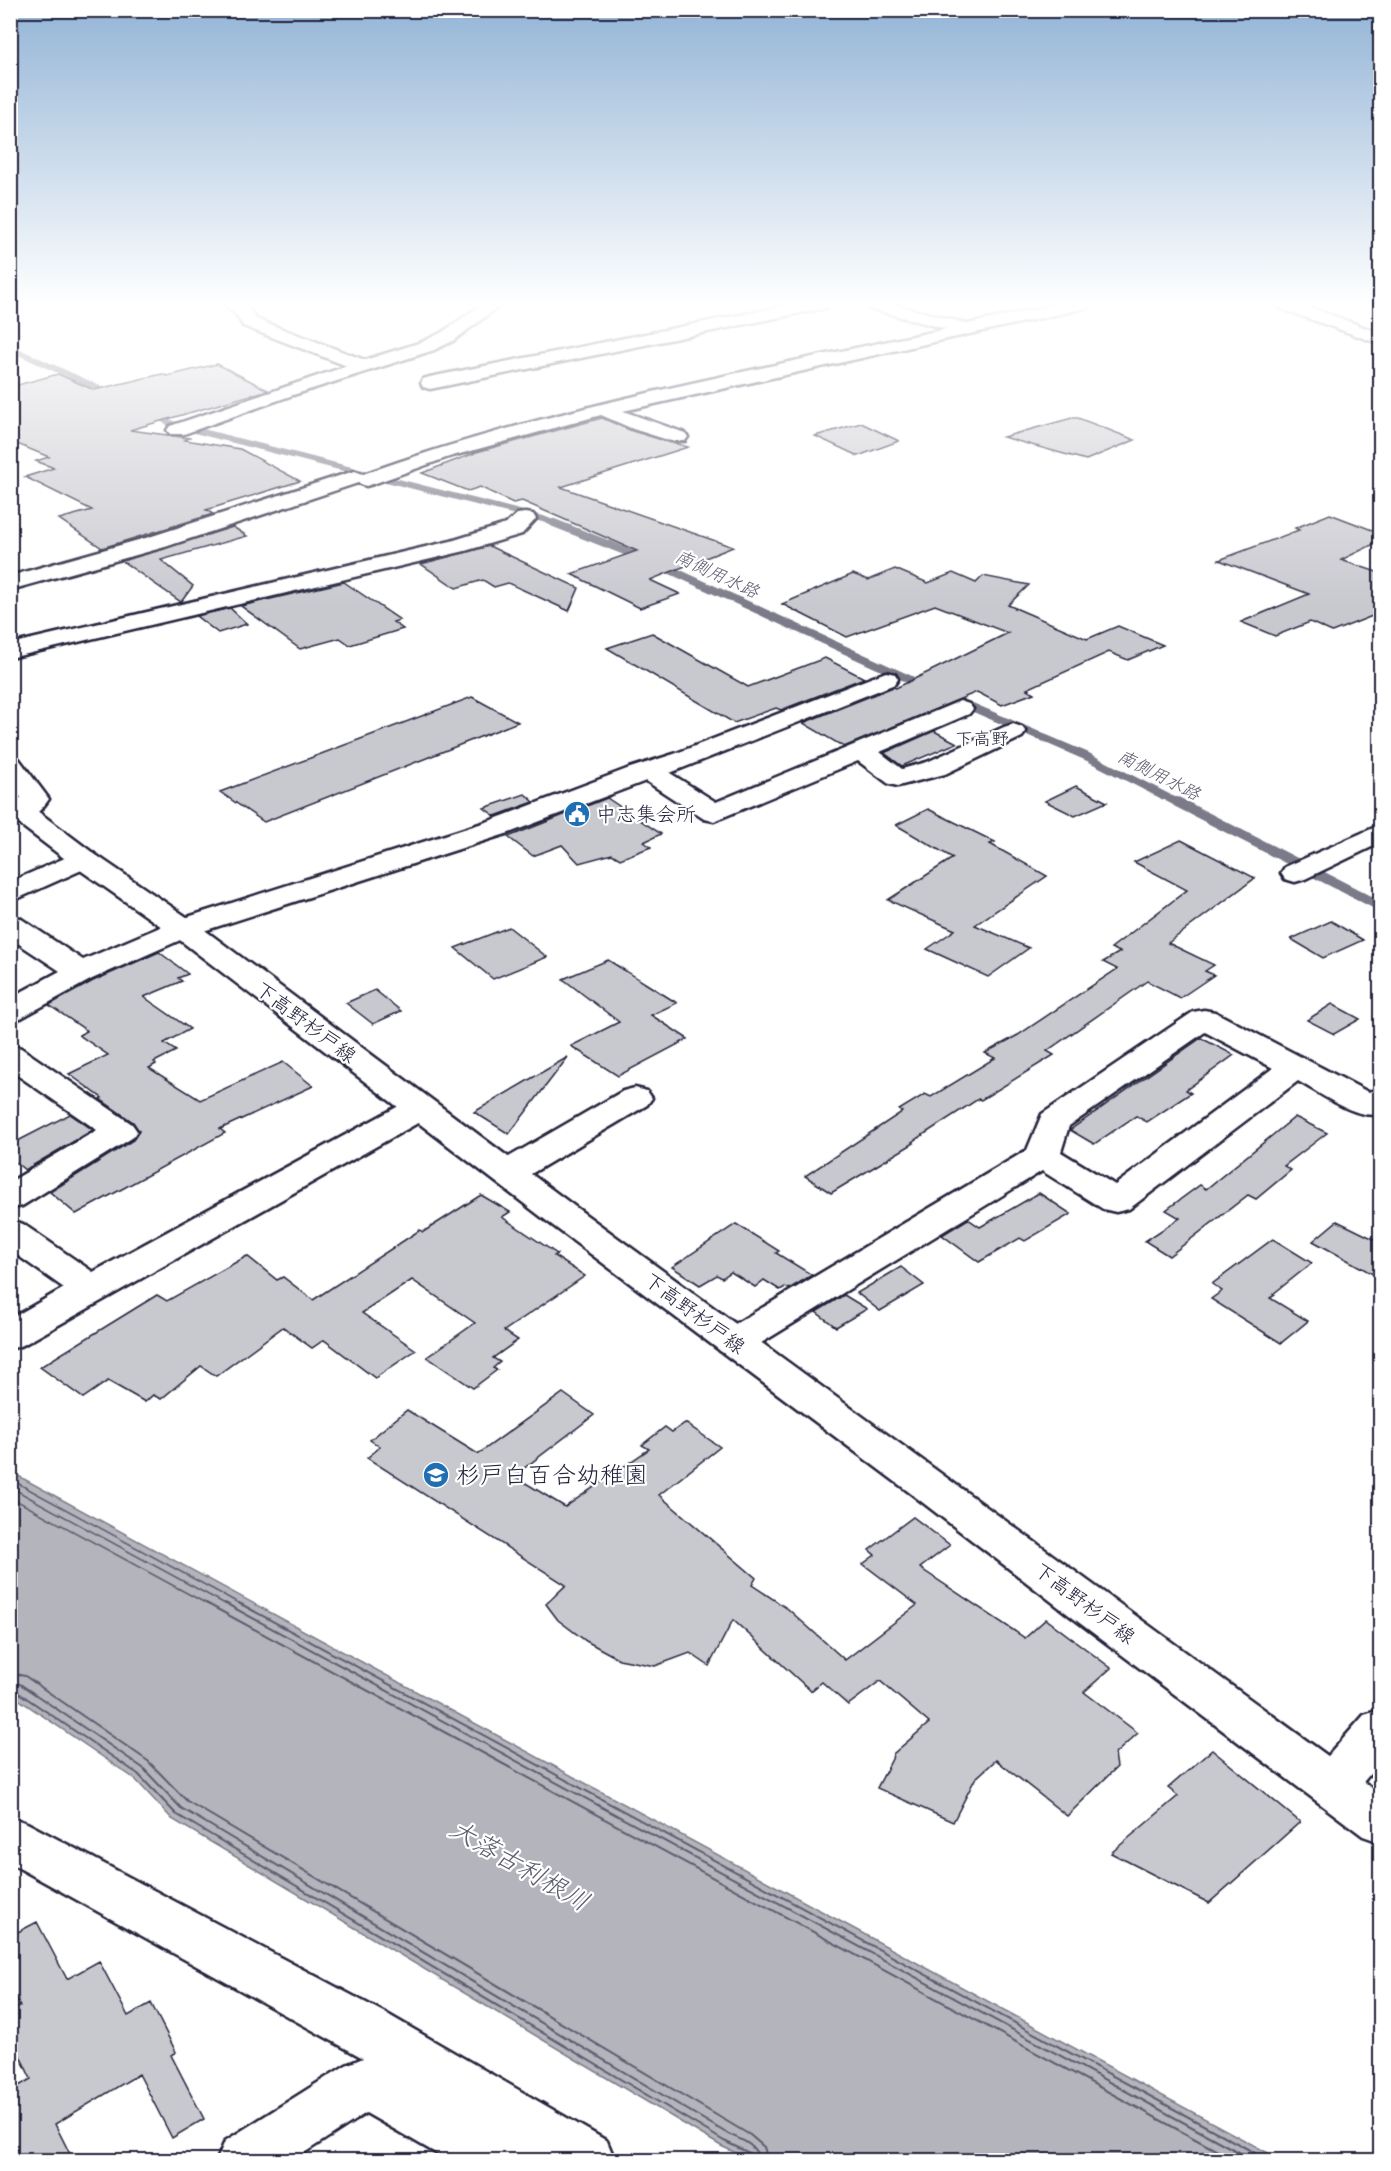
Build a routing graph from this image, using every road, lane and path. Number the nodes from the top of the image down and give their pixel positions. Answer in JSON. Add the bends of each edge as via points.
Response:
{"nodes":[{"id":1,"x":246,"y":405,"type":"edge"},
{"id":2,"x":620,"y":405,"type":"edge"},
{"id":3,"x":603,"y":409,"type":"junction"},
{"id":4,"x":177,"y":430,"type":"dead end"},
{"id":5,"x":678,"y":437,"type":"dead end"},
{"id":6,"x":525,"y":519,"type":"dead end"},
{"id":7,"x":81,"y":541,"type":"dead end"},
{"id":8,"x":104,"y":557,"type":"junction"},
{"id":9,"x":10,"y":583,"type":"edge"},
{"id":10,"x":10,"y":651,"type":"edge"},
{"id":11,"x":886,"y":679,"type":"dead end"},
{"id":12,"x":960,"y":709,"type":"dead end"},
{"id":13,"x":1013,"y":732,"type":"dead end"},
{"id":14,"x":861,"y":751,"type":"junction"},
{"id":15,"x":10,"y":765,"type":"edge"},
{"id":16,"x":649,"y":771,"type":"junction"},
{"id":17,"x":16,"y":808,"type":"edge"},
{"id":18,"x":1380,"y":833,"type":"edge"},
{"id":19,"x":82,"y":859,"type":"junction"},
{"id":20,"x":1295,"y":873,"type":"dead end"},
{"id":21,"x":10,"y":893,"type":"edge"},
{"id":22,"x":10,"y":924,"type":"edge"},
{"id":23,"x":183,"y":928,"type":"junction"},
{"id":24,"x":81,"y":972,"type":"junction"},
{"id":25,"x":10,"y":1011,"type":"edge"},
{"id":26,"x":10,"y":1055,"type":"edge"},
{"id":27,"x":1296,"y":1067,"type":"junction"},
{"id":28,"x":634,"y":1098,"type":"dead end"},
{"id":29,"x":1380,"y":1099,"type":"edge"},
{"id":30,"x":420,"y":1108,"type":"junction"},
{"id":31,"x":1042,"y":1156,"type":"junction"},
{"id":32,"x":507,"y":1173,"type":"junction"},
{"id":33,"x":10,"y":1198,"type":"edge"},
{"id":34,"x":10,"y":1232,"type":"edge"},
{"id":35,"x":91,"y":1289,"type":"junction"},
{"id":36,"x":10,"y":1336,"type":"edge"},
{"id":37,"x":734,"y":1342,"type":"junction"},
{"id":38,"x":1380,"y":1729,"type":"edge"},
{"id":39,"x":1332,"y":1785,"type":"junction"},
{"id":40,"x":1380,"y":1821,"type":"edge"},
{"id":41,"x":10,"y":1838,"type":"edge"},
{"id":42,"x":251,"y":2159,"type":"edge"},
{"id":43,"x":500,"y":2160,"type":"edge"},
{"id":44,"x":588,"y":2160,"type":"edge"}],
"edges":[{"from":1,"to":4,"type":"street"},
{"from":2,"to":3,"type":"street"},
{"from":3,"to":5,"type":"street"},
{"from":3,"to":8,"type":"street","via":[[442,453]]},
{"from":6,"to":10,"type":"street","via":[[514,529],[457,546]]},
{"from":7,"to":8,"type":"street"},
{"from":8,"to":9,"type":"street"},
{"from":11,"to":16,"type":"street"},
{"from":12,"to":14,"type":"street"},
{"from":13,"to":14,"type":"street","via":[[936,768],[898,778]]},
{"from":14,"to":16,"type":"street","via":[[714,813]]},
{"from":15,"to":17,"type":"street","via":[[35,799]]},
{"from":16,"to":23,"type":"street","via":[[499,827]]},
{"from":17,"to":19,"type":"street","name":"下高野杉戸線"},
{"from":18,"to":20,"type":"street"},
{"from":19,"to":21,"type":"street"},
{"from":19,"to":23,"type":"street","name":"下高野杉戸線"},
{"from":22,"to":24,"type":"street"},
{"from":23,"to":24,"type":"street"},
{"from":23,"to":30,"type":"street","name":"下高野杉戸線"},
{"from":24,"to":25,"type":"street"},
{"from":26,"to":33,"type":"street","via":[[120,1131]]},
{"from":27,"to":29,"type":"street","via":[[1370,1106]]},
{"from":27,"to":31,"type":"street","via":[[1116,1201]]},
{"from":27,"to":31,"type":"street","via":[[1204,1019],[1054,1121]]},
{"from":28,"to":32,"type":"street"},
{"from":30,"to":32,"type":"street","name":"下高野杉戸線"},
{"from":30,"to":35,"type":"street"},
{"from":31,"to":37,"type":"street"},
{"from":32,"to":37,"type":"street","name":"下高野杉戸線"},
{"from":34,"to":35,"type":"street"},
{"from":35,"to":36,"type":"street"},
{"from":37,"to":39,"type":"street","name":"下高野杉戸線"},
{"from":38,"to":39,"type":"street"},
{"from":39,"to":40,"type":"street","name":"下高野杉戸線"},
{"from":41,"to":44,"type":"street","via":[[368,2032]]},
{"from":42,"to":43,"type":"street","via":[[365,2083]]}]}
